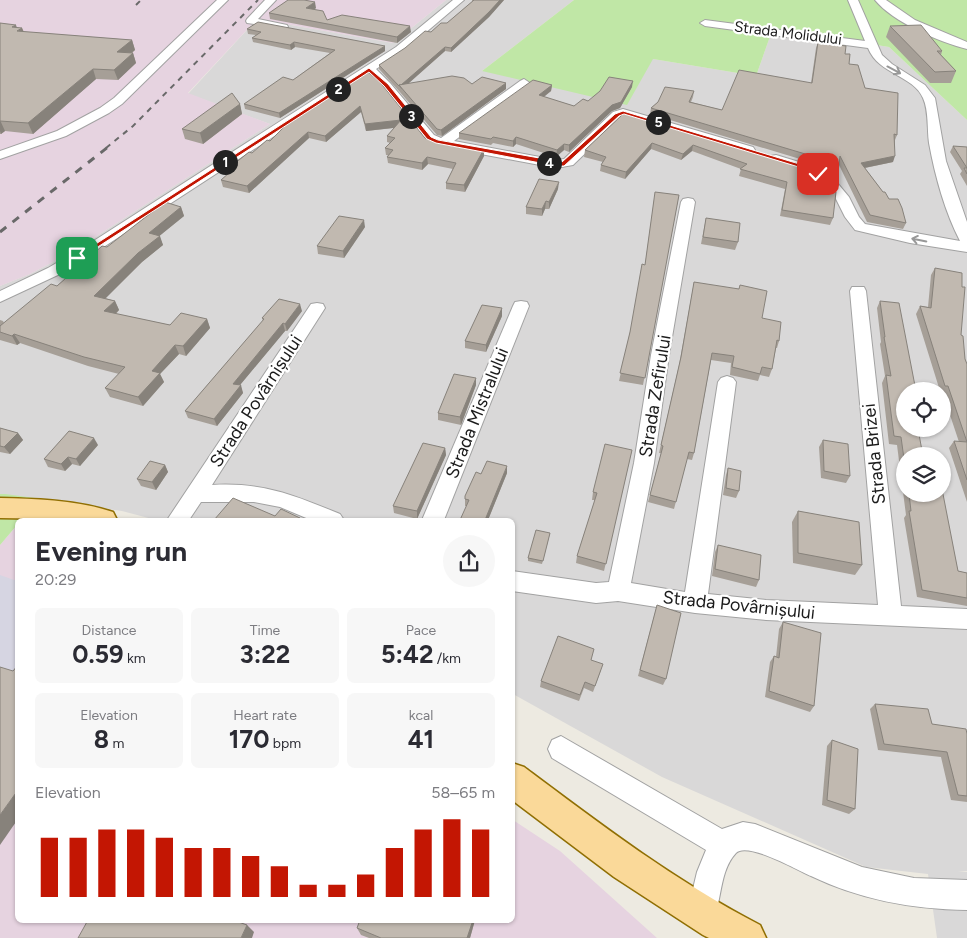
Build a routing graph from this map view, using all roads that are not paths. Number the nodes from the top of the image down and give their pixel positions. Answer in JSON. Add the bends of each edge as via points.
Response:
{"nodes":[{"id":1,"x":223,"y":0,"type":"edge"},
{"id":2,"x":271,"y":0,"type":"edge"},
{"id":3,"x":459,"y":0,"type":"edge"},
{"id":4,"x":853,"y":0,"type":"edge"},
{"id":5,"x":880,"y":0,"type":"edge"},
{"id":6,"x":704,"y":22,"type":"dead end"},
{"id":7,"x":298,"y":30,"type":"edge"},
{"id":8,"x":871,"y":45,"type":"junction"},
{"id":9,"x":382,"y":46,"type":"edge"},
{"id":10,"x":967,"y":46,"type":"edge"},
{"id":11,"x":400,"y":49,"type":"junction"},
{"id":12,"x":369,"y":69,"type":"junction"},
{"id":13,"x":524,"y":83,"type":"dead end"},
{"id":14,"x":443,"y":143,"type":"junction"},
{"id":15,"x":0,"y":155,"type":"edge"},
{"id":16,"x":688,"y":202,"type":"dead end"},
{"id":17,"x":967,"y":240,"type":"edge"},
{"id":18,"x":967,"y":247,"type":"edge"},
{"id":19,"x":858,"y":292,"type":"dead end"},
{"id":20,"x":0,"y":296,"type":"edge"},
{"id":21,"x":521,"y":306,"type":"dead end"},
{"id":22,"x":317,"y":308,"type":"dead end"},
{"id":23,"x":726,"y":382,"type":"dead end"},
{"id":24,"x":196,"y":494,"type":"junction"},
{"id":25,"x":0,"y":508,"type":"edge"},
{"id":26,"x":94,"y":518,"type":"edge"},
{"id":27,"x":179,"y":518,"type":"edge"},
{"id":28,"x":328,"y":518,"type":"edge"},
{"id":29,"x":434,"y":518,"type":"edge"},
{"id":30,"x":515,"y":581,"type":"edge"},
{"id":31,"x":618,"y":591,"type":"junction"},
{"id":32,"x":695,"y":603,"type":"junction"},
{"id":33,"x":891,"y":617,"type":"junction"},
{"id":34,"x":967,"y":620,"type":"edge"},
{"id":35,"x":561,"y":749,"type":"dead end"},
{"id":36,"x":515,"y":781,"type":"edge"},
{"id":37,"x":725,"y":846,"type":"junction"},
{"id":38,"x":967,"y":895,"type":"edge"},
{"id":39,"x":702,"y":914,"type":"junction"},
{"id":40,"x":746,"y":938,"type":"edge"}],
"edges":[{"from":1,"to":15,"type":"street","via":[[104,112],[63,133]]},
{"from":2,"to":7,"type":"street","via":[[251,21]]},
{"from":3,"to":11,"type":"street"},
{"from":4,"to":8,"type":"street"},
{"from":5,"to":10,"type":"street","via":[[912,24]]},
{"from":6,"to":8,"type":"street","name":"Strada Molidului"},
{"from":8,"to":17,"type":"street","one_way":true,"via":[[882,63],[922,88],[927,95],[933,109],[933,132],[946,184]]},
{"from":9,"to":11,"type":"street"},
{"from":11,"to":12,"type":"street"},
{"from":12,"to":14,"type":"street","via":[[429,138]]},
{"from":12,"to":20,"type":"street","via":[[90,250],[29,284]]},
{"from":13,"to":14,"type":"street"},
{"from":18,"to":14,"type":"street","one_way":true,"via":[[864,229],[855,222],[841,194],[822,177],[804,167],[622,113],[568,162],[556,164]]},
{"from":16,"to":31,"type":"street","name":"Strada Zefirului","via":[[644,462]]},
{"from":19,"to":33,"type":"street","name":"Strada Brizei"},
{"from":21,"to":29,"type":"street","name":"Strada Mistralului"},
{"from":22,"to":24,"type":"street","name":"Strada Povârnișului"},
{"from":23,"to":32,"type":"street"},
{"from":24,"to":27,"type":"street","name":"Strada Povârnișului"},
{"from":24,"to":28,"type":"street","name":"Strada Povârnișului","via":[[232,492],[264,495]]},
{"from":25,"to":26,"type":"main road","via":[[64,512]]},
{"from":30,"to":31,"type":"street","name":"Strada Povârnișului","via":[[596,593]]},
{"from":31,"to":32,"type":"street","name":"Strada Povârnișului"},
{"from":32,"to":33,"type":"street","name":"Strada Povârnișului"},
{"from":33,"to":34,"type":"street","name":"Strada Povârnișului"},
{"from":35,"to":37,"type":"street"},
{"from":36,"to":39,"type":"main road","via":[[593,840]]},
{"from":37,"to":38,"type":"street","via":[[731,839],[742,836],[774,844],[866,884],[924,894]]},
{"from":37,"to":39,"type":"street","via":[[719,852]]},
{"from":39,"to":40,"type":"main road"}]}
